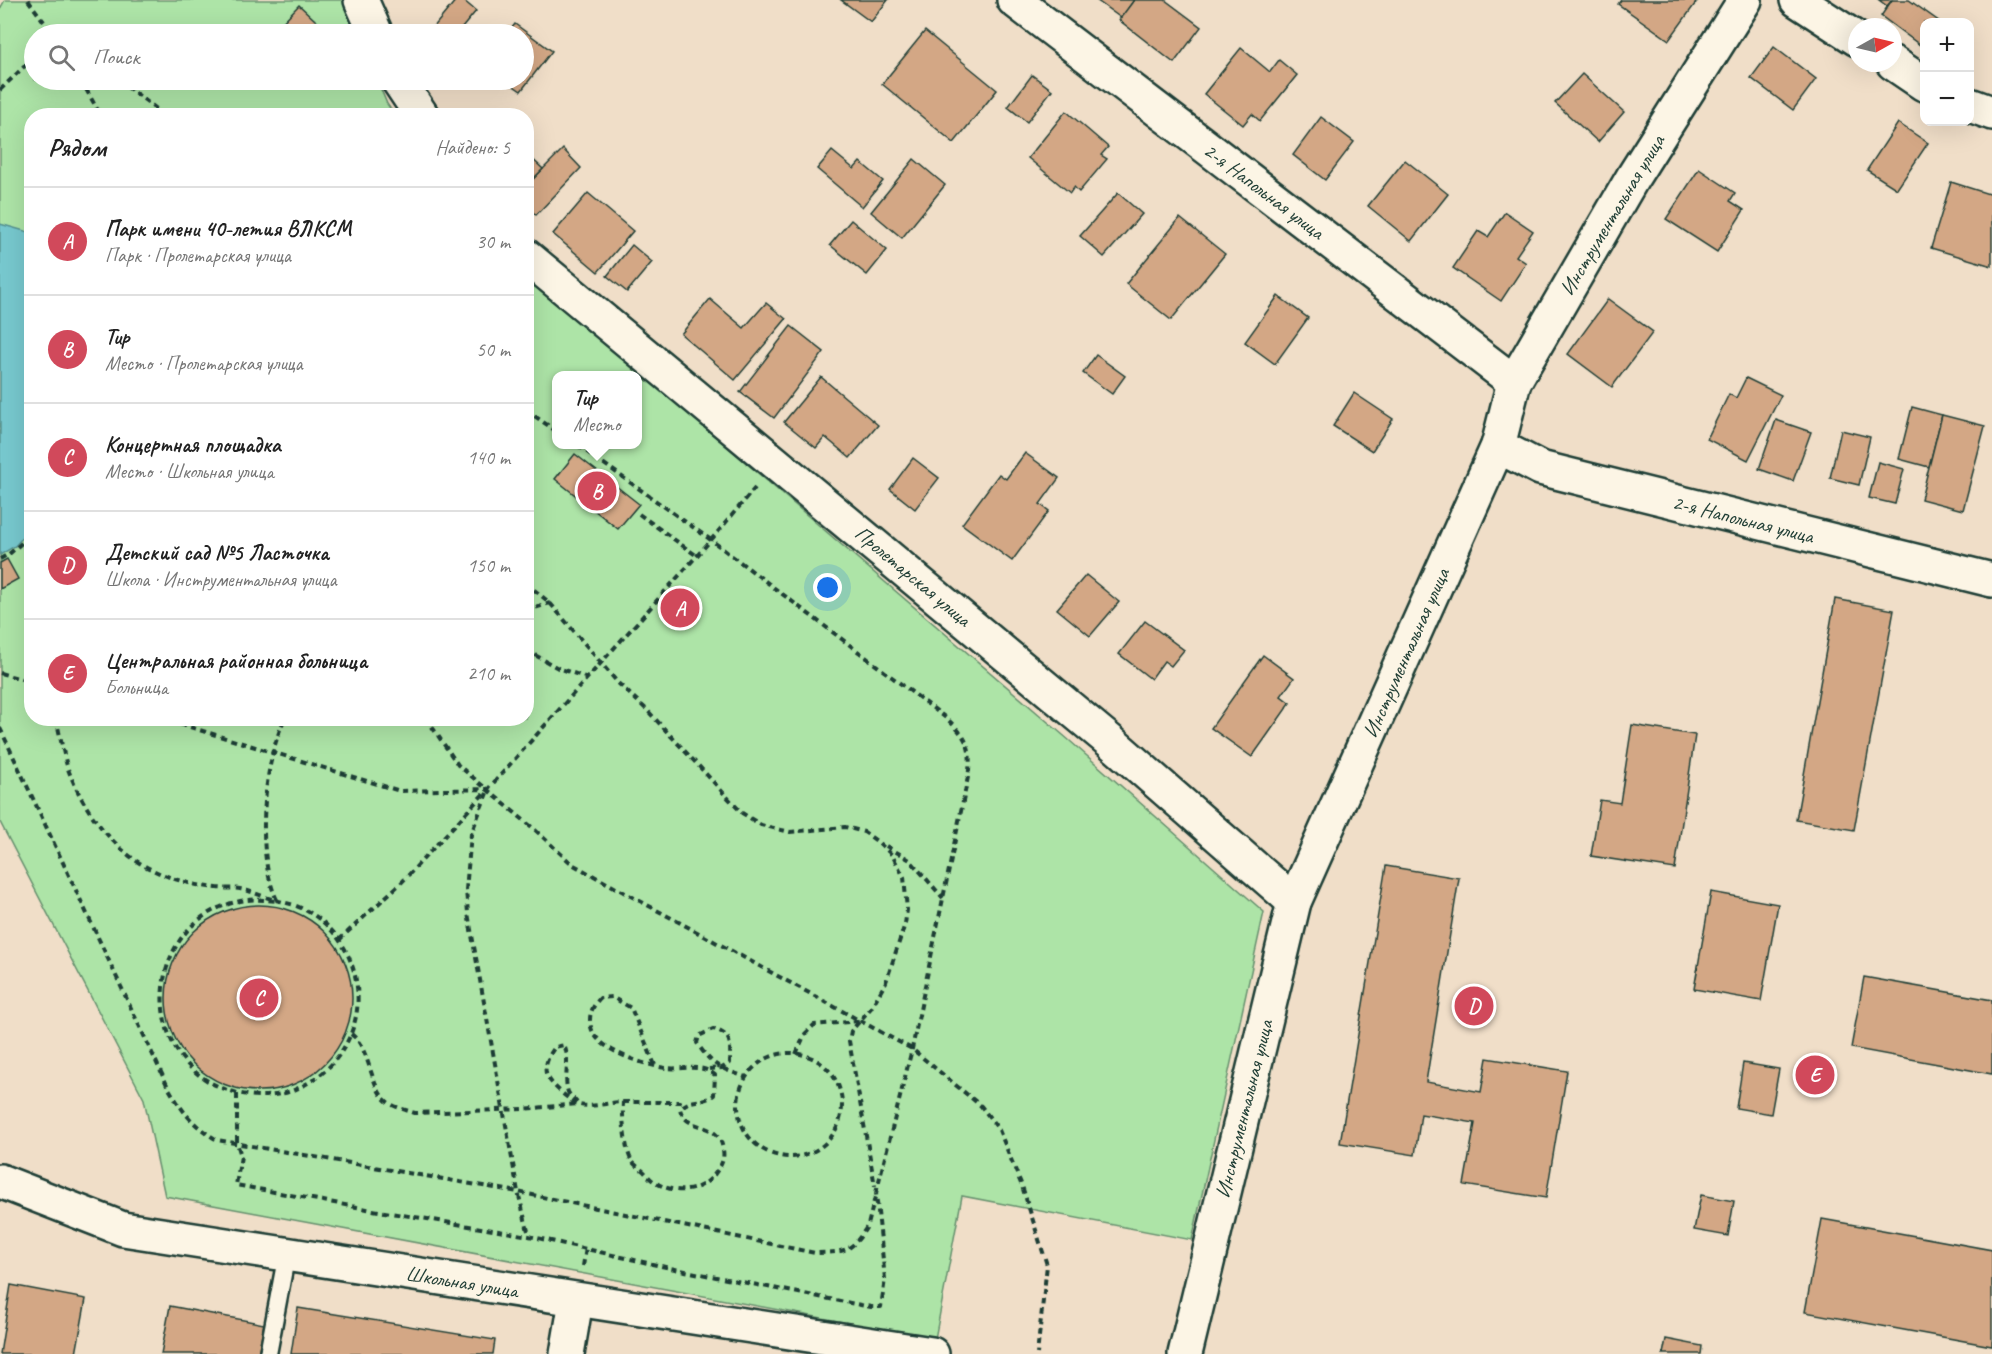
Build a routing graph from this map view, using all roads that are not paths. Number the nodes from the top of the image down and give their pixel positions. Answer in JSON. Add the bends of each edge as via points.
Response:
{"nodes":[{"id":1,"x":1014,"y":0,"type":"edge"},
{"id":2,"x":1744,"y":0,"type":"edge"},
{"id":3,"x":1797,"y":0,"type":"edge"},
{"id":4,"x":1848,"y":33,"type":"edge"},
{"id":5,"x":1902,"y":69,"type":"edge"},
{"id":6,"x":1920,"y":81,"type":"edge"},
{"id":7,"x":405,"y":90,"type":"edge"},
{"id":8,"x":1974,"y":106,"type":"edge"},
{"id":9,"x":417,"y":108,"type":"edge"},
{"id":10,"x":1992,"y":113,"type":"edge"},
{"id":11,"x":534,"y":263,"type":"edge"},
{"id":12,"x":1514,"y":382,"type":"junction"},
{"id":13,"x":1498,"y":446,"type":"junction"},
{"id":14,"x":1992,"y":580,"type":"edge"},
{"id":15,"x":1294,"y":903,"type":"junction"},
{"id":16,"x":0,"y":1181,"type":"edge"},
{"id":17,"x":286,"y":1253,"type":"junction"},
{"id":18,"x":576,"y":1300,"type":"junction"},
{"id":19,"x":268,"y":1354,"type":"edge"},
{"id":20,"x":567,"y":1354,"type":"edge"},
{"id":21,"x":932,"y":1354,"type":"edge"},
{"id":22,"x":1185,"y":1354,"type":"edge"}],
"edges":[{"from":1,"to":12,"type":"street","name":"2-я Напольная улица"},
{"from":2,"to":12,"type":"street","name":"Инструментальная улица","via":[[1633,177]]},
{"from":3,"to":4,"type":"street"},
{"from":5,"to":6,"type":"street"},
{"from":7,"to":9,"type":"street"},
{"from":8,"to":10,"type":"street"},
{"from":11,"to":15,"type":"street","name":"Пролетарская улица","via":[[1111,742]]},
{"from":12,"to":13,"type":"street","name":"Инструментальная улица"},
{"from":13,"to":14,"type":"street","name":"2-я Напольная улица","via":[[1540,468]]},
{"from":13,"to":15,"type":"street","name":"Инструментальная улица"},
{"from":15,"to":22,"type":"street","name":"Инструментальная улица"},
{"from":16,"to":17,"type":"street","name":"Школьная улица","via":[[123,1229]]},
{"from":17,"to":18,"type":"street","name":"Школьная улица"},
{"from":17,"to":19,"type":"lane"},
{"from":18,"to":20,"type":"street"},
{"from":18,"to":21,"type":"street","name":"Школьная улица"}]}
